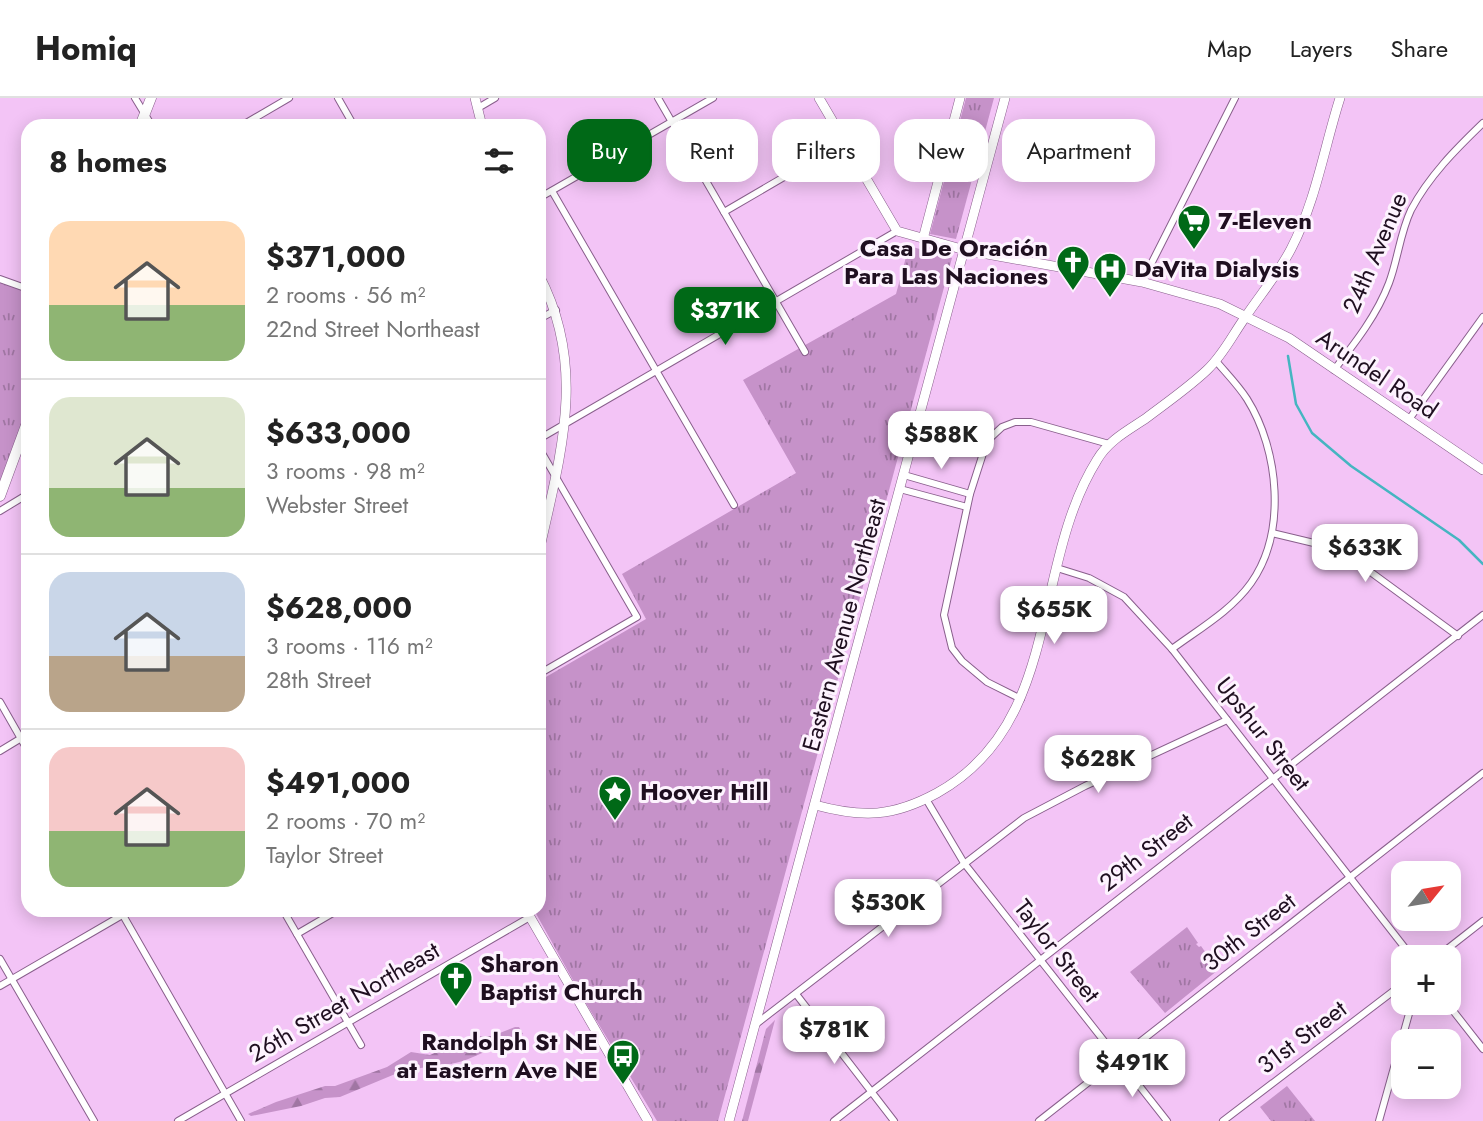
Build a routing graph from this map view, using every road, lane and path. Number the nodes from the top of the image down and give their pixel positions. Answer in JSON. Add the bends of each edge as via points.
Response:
{"nodes":[{"id":1,"x":135,"y":98,"type":"edge"},
{"id":2,"x":150,"y":98,"type":"edge"},
{"id":3,"x":289,"y":98,"type":"edge"},
{"id":4,"x":338,"y":98,"type":"edge"},
{"id":5,"x":495,"y":98,"type":"edge"},
{"id":6,"x":658,"y":98,"type":"edge"},
{"id":7,"x":712,"y":98,"type":"edge"},
{"id":8,"x":819,"y":98,"type":"edge"},
{"id":9,"x":960,"y":98,"type":"edge"},
{"id":10,"x":1005,"y":98,"type":"edge"},
{"id":11,"x":1235,"y":98,"type":"edge"},
{"id":12,"x":1340,"y":98,"type":"edge"},
{"id":13,"x":477,"y":103,"type":"edge"},
{"id":14,"x":144,"y":114,"type":"junction"},
{"id":15,"x":142,"y":119,"type":"edge"},
{"id":16,"x":147,"y":119,"type":"edge"},
{"id":17,"x":253,"y":119,"type":"edge"},
{"id":18,"x":350,"y":119,"type":"edge"},
{"id":19,"x":669,"y":119,"type":"edge"},
{"id":20,"x":676,"y":119,"type":"edge"},
{"id":21,"x":831,"y":119,"type":"edge"},
{"id":22,"x":1483,"y":123,"type":"edge"},
{"id":23,"x":666,"y":125,"type":"edge"},
{"id":24,"x":706,"y":182,"type":"edge"},
{"id":25,"x":775,"y":182,"type":"edge"},
{"id":26,"x":868,"y":182,"type":"edge"},
{"id":27,"x":552,"y":191,"type":"junction"},
{"id":28,"x":546,"y":194,"type":"edge"},
{"id":29,"x":724,"y":212,"type":"junction"},
{"id":30,"x":897,"y":231,"type":"junction"},
{"id":31,"x":923,"y":239,"type":"junction"},
{"id":32,"x":965,"y":250,"type":"junction"},
{"id":33,"x":0,"y":279,"type":"edge"},
{"id":34,"x":1142,"y":282,"type":"junction"},
{"id":35,"x":21,"y":286,"type":"edge"},
{"id":36,"x":546,"y":289,"type":"edge"},
{"id":37,"x":776,"y":302,"type":"junction"},
{"id":38,"x":556,"y":310,"type":"junction"},
{"id":39,"x":546,"y":315,"type":"edge"},
{"id":40,"x":1246,"y":316,"type":"junction"},
{"id":41,"x":1483,"y":317,"type":"edge"},
{"id":42,"x":805,"y":352,"type":"dead end"},
{"id":43,"x":1216,"y":361,"type":"junction"},
{"id":44,"x":1334,"y":370,"type":"junction"},
{"id":45,"x":656,"y":371,"type":"junction"},
{"id":46,"x":1410,"y":418,"type":"junction"},
{"id":47,"x":565,"y":424,"type":"junction"},
{"id":48,"x":546,"y":435,"type":"edge"},
{"id":49,"x":21,"y":439,"type":"edge"},
{"id":50,"x":1109,"y":444,"type":"junction"},
{"id":51,"x":546,"y":461,"type":"edge"},
{"id":52,"x":1483,"y":470,"type":"edge"},
{"id":53,"x":904,"y":475,"type":"junction"},
{"id":54,"x":555,"y":477,"type":"junction"},
{"id":55,"x":900,"y":489,"type":"junction"},
{"id":56,"x":970,"y":494,"type":"junction"},
{"id":57,"x":0,"y":496,"type":"edge"},
{"id":58,"x":21,"y":498,"type":"edge"},
{"id":59,"x":734,"y":505,"type":"dead end"},
{"id":60,"x":967,"y":508,"type":"junction"},
{"id":61,"x":0,"y":510,"type":"edge"},
{"id":62,"x":546,"y":519,"type":"edge"},
{"id":63,"x":1272,"y":533,"type":"junction"},
{"id":64,"x":1057,"y":568,"type":"junction"},
{"id":65,"x":1483,"y":615,"type":"edge"},
{"id":66,"x":1458,"y":636,"type":"junction"},
{"id":67,"x":1172,"y":649,"type":"junction"},
{"id":68,"x":546,"y":670,"type":"edge"},
{"id":69,"x":1021,"y":699,"type":"junction"},
{"id":70,"x":0,"y":702,"type":"edge"},
{"id":71,"x":1227,"y":720,"type":"junction"},
{"id":72,"x":21,"y":738,"type":"joint"},
{"id":73,"x":0,"y":751,"type":"edge"},
{"id":74,"x":1483,"y":773,"type":"edge"},
{"id":75,"x":1273,"y":778,"type":"junction"},
{"id":76,"x":926,"y":799,"type":"junction"},
{"id":77,"x":815,"y":805,"type":"junction"},
{"id":78,"x":964,"y":863,"type":"junction"},
{"id":79,"x":1350,"y":877,"type":"junction"},
{"id":80,"x":114,"y":917,"type":"edge"},
{"id":81,"x":123,"y":917,"type":"edge"},
{"id":82,"x":287,"y":917,"type":"edge"},
{"id":83,"x":326,"y":917,"type":"edge"},
{"id":84,"x":523,"y":917,"type":"edge"},
{"id":85,"x":530,"y":917,"type":"edge"},
{"id":86,"x":1483,"y":921,"type":"edge"},
{"id":87,"x":296,"y":934,"type":"junction"},
{"id":88,"x":1403,"y":945,"type":"edge"},
{"id":89,"x":1452,"y":945,"type":"edge"},
{"id":90,"x":0,"y":959,"type":"edge"},
{"id":91,"x":1040,"y":960,"type":"junction"},
{"id":92,"x":12,"y":979,"type":"junction"},
{"id":93,"x":0,"y":986,"type":"edge"},
{"id":94,"x":796,"y":994,"type":"junction"},
{"id":95,"x":1391,"y":994,"type":"edge"},
{"id":96,"x":1409,"y":1015,"type":"edge"},
{"id":97,"x":1456,"y":1015,"type":"edge"},
{"id":98,"x":348,"y":1023,"type":"junction"},
{"id":99,"x":755,"y":1024,"type":"junction"},
{"id":100,"x":361,"y":1045,"type":"dead end"},
{"id":101,"x":1483,"y":1049,"type":"edge"},
{"id":102,"x":1118,"y":1060,"type":"junction"},
{"id":103,"x":871,"y":1092,"type":"junction"},
{"id":104,"x":225,"y":1094,"type":"junction"},
{"id":105,"x":94,"y":1121,"type":"edge"},
{"id":106,"x":178,"y":1121,"type":"edge"},
{"id":107,"x":241,"y":1121,"type":"edge"},
{"id":108,"x":648,"y":1121,"type":"edge"},
{"id":109,"x":729,"y":1121,"type":"edge"},
{"id":110,"x":834,"y":1121,"type":"edge"},
{"id":111,"x":894,"y":1121,"type":"edge"},
{"id":112,"x":1039,"y":1121,"type":"edge"},
{"id":113,"x":1167,"y":1121,"type":"edge"},
{"id":114,"x":1223,"y":1121,"type":"edge"},
{"id":115,"x":1380,"y":1121,"type":"edge"}],
"edges":[{"from":1,"to":14,"type":"street"},
{"from":2,"to":14,"type":"main road"},
{"from":3,"to":17,"type":"street"},
{"from":4,"to":18,"type":"street"},
{"from":5,"to":13,"type":"street"},
{"from":6,"to":19,"type":"street"},
{"from":7,"to":20,"type":"street"},
{"from":8,"to":21,"type":"street"},
{"from":9,"to":31,"type":"street"},
{"from":10,"to":32,"type":"street","name":"Eastern Avenue Northeast"},
{"from":11,"to":34,"type":"street"},
{"from":12,"to":40,"type":"street","via":[[1307,214],[1263,296]]},
{"from":14,"to":15,"type":"main road"},
{"from":14,"to":16,"type":"street"},
{"from":22,"to":44,"type":"street","name":"24th Avenue","via":[[1423,188],[1405,224],[1378,307]]},
{"from":23,"to":27,"type":"street"},
{"from":24,"to":29,"type":"street"},
{"from":25,"to":29,"type":"street"},
{"from":26,"to":30,"type":"street"},
{"from":27,"to":28,"type":"street"},
{"from":27,"to":45,"type":"street"},
{"from":29,"to":37,"type":"street"},
{"from":30,"to":31,"type":"street","name":"Arundel Road"},
{"from":30,"to":37,"type":"street"},
{"from":31,"to":32,"type":"street","name":"Arundel Road"},
{"from":32,"to":34,"type":"street","name":"Arundel Road"},
{"from":32,"to":53,"type":"street","name":"Eastern Avenue Northeast"},
{"from":33,"to":35,"type":"street"},
{"from":34,"to":40,"type":"street","name":"Arundel Road"},
{"from":36,"to":38,"type":"street"},
{"from":37,"to":42,"type":"street"},
{"from":37,"to":45,"type":"street"},
{"from":38,"to":39,"type":"street"},
{"from":38,"to":47,"type":"street","via":[[565,359]]},
{"from":40,"to":43,"type":"street"},
{"from":40,"to":44,"type":"street","name":"Arundel Road","via":[[1289,338]]},
{"from":41,"to":46,"type":"street"},
{"from":43,"to":50,"type":"street"},
{"from":43,"to":63,"type":"street","via":[[1247,398],[1265,435],[1273,482]]},
{"from":44,"to":46,"type":"street","name":"Arundel Road"},
{"from":45,"to":47,"type":"street"},
{"from":45,"to":59,"type":"street"},
{"from":46,"to":52,"type":"street","name":"Arundel Road"},
{"from":47,"to":48,"type":"street"},
{"from":47,"to":54,"type":"street"},
{"from":49,"to":57,"type":"main road"},
{"from":50,"to":56,"type":"street","via":[[1031,422],[1015,422],[987,441]]},
{"from":50,"to":64,"type":"street","via":[[1082,489]]},
{"from":51,"to":54,"type":"street"},
{"from":53,"to":55,"type":"street","name":"Eastern Avenue Northeast"},
{"from":53,"to":56,"type":"street"},
{"from":54,"to":62,"type":"street"},
{"from":54,"to":68,"type":"street","via":[[637,617]]},
{"from":55,"to":60,"type":"street"},
{"from":55,"to":77,"type":"street","name":"Eastern Avenue Northeast"},
{"from":56,"to":60,"type":"street"},
{"from":58,"to":61,"type":"street"},
{"from":60,"to":69,"type":"street","via":[[944,615],[947,632],[962,661],[987,682]]},
{"from":63,"to":66,"type":"street","via":[[1346,554]]},
{"from":63,"to":67,"type":"street","via":[[1263,561],[1240,596]]},
{"from":64,"to":67,"type":"street","name":"Upshur Street","via":[[1110,587]]},
{"from":64,"to":69,"type":"street"},
{"from":65,"to":66,"type":"street","name":"29th Street"},
{"from":66,"to":75,"type":"street","name":"29th Street"},
{"from":67,"to":71,"type":"street","name":"Upshur Street"},
{"from":69,"to":76,"type":"street","via":[[986,754],[953,784]]},
{"from":70,"to":72,"type":"street"},
{"from":71,"to":75,"type":"street","name":"Upshur Street"},
{"from":71,"to":78,"type":"street","via":[[1044,806]]},
{"from":72,"to":73,"type":"street"},
{"from":74,"to":79,"type":"street","name":"30th Street"},
{"from":75,"to":79,"type":"street","name":"Upshur Street"},
{"from":75,"to":91,"type":"street","name":"29th Street"},
{"from":76,"to":77,"type":"street","via":[[904,809],[872,813]]},
{"from":76,"to":78,"type":"street","name":"Taylor Street"},
{"from":77,"to":99,"type":"street","name":"Eastern Avenue Northeast"},
{"from":78,"to":91,"type":"street","name":"Taylor Street"},
{"from":78,"to":94,"type":"street"},
{"from":79,"to":88,"type":"street","name":"Upshur Street"},
{"from":79,"to":102,"type":"street","name":"30th Street"},
{"from":80,"to":92,"type":"street"},
{"from":81,"to":104,"type":"street"},
{"from":82,"to":87,"type":"street"},
{"from":83,"to":87,"type":"street"},
{"from":84,"to":98,"type":"street","name":"26th Street Northeast"},
{"from":85,"to":108,"type":"street"},
{"from":86,"to":89,"type":"street"},
{"from":87,"to":98,"type":"street"},
{"from":90,"to":92,"type":"street"},
{"from":91,"to":102,"type":"street","name":"Taylor Street"},
{"from":91,"to":103,"type":"street","name":"29th Street"},
{"from":92,"to":93,"type":"street"},
{"from":92,"to":105,"type":"street"},
{"from":94,"to":99,"type":"street"},
{"from":94,"to":103,"type":"street"},
{"from":95,"to":114,"type":"street","name":"31st Street"},
{"from":96,"to":115,"type":"street"},
{"from":97,"to":101,"type":"street"},
{"from":98,"to":100,"type":"street"},
{"from":98,"to":104,"type":"street","name":"26th Street Northeast"},
{"from":99,"to":109,"type":"street","name":"Eastern Avenue Northeast"},
{"from":102,"to":112,"type":"street","name":"30th Street"},
{"from":102,"to":113,"type":"street","name":"Taylor Street"},
{"from":103,"to":110,"type":"street","name":"29th Street"},
{"from":103,"to":111,"type":"street"},
{"from":104,"to":106,"type":"street","name":"26th Street Northeast"},
{"from":104,"to":107,"type":"street"}]}
